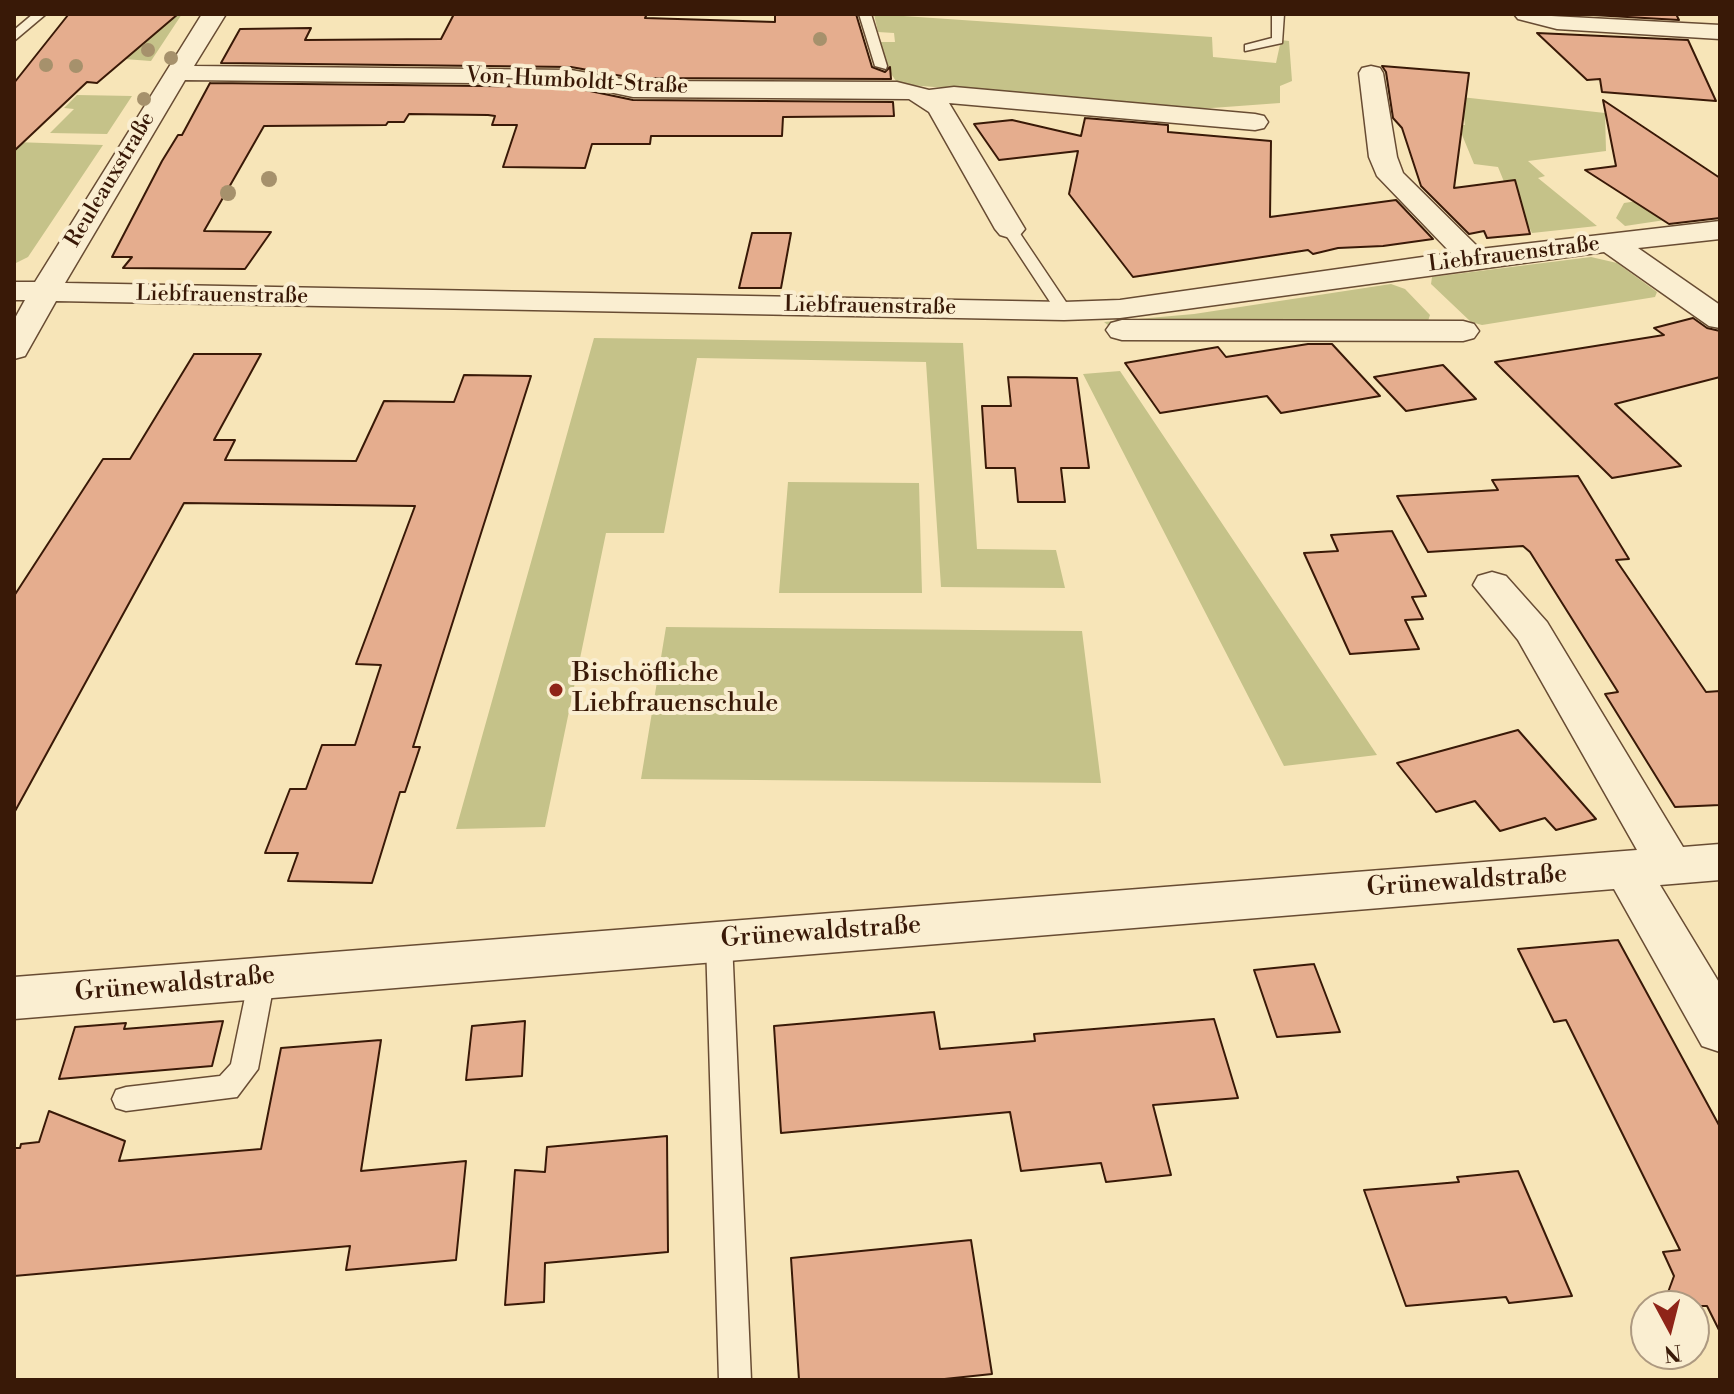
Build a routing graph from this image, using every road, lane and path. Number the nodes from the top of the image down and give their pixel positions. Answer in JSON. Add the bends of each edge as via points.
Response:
{"nodes":[{"id":1,"x":40,"y":14,"type":"edge"},
{"id":2,"x":214,"y":14,"type":"edge"},
{"id":3,"x":865,"y":14,"type":"edge"},
{"id":4,"x":1278,"y":14,"type":"edge"},
{"id":5,"x":1526,"y":14,"type":"edge"},
{"id":6,"x":1720,"y":32,"type":"edge"},
{"id":7,"x":14,"y":37,"type":"edge"},
{"id":8,"x":1249,"y":48,"type":"dead end"},
{"id":9,"x":881,"y":66,"type":"dead end"},
{"id":10,"x":177,"y":73,"type":"junction"},
{"id":11,"x":1371,"y":73,"type":"dead end"},
{"id":12,"x":929,"y":98,"type":"junction"},
{"id":13,"x":1255,"y":122,"type":"dead end"},
{"id":14,"x":1010,"y":229,"type":"joint"},
{"id":15,"x":1720,"y":230,"type":"edge"},
{"id":16,"x":1610,"y":243,"type":"junction"},
{"id":17,"x":1473,"y":259,"type":"junction"},
{"id":18,"x":1400,"y":269,"type":"junction"},
{"id":19,"x":14,"y":291,"type":"edge"},
{"id":20,"x":45,"y":292,"type":"junction"},
{"id":21,"x":1070,"y":310,"type":"junction"},
{"id":22,"x":1720,"y":319,"type":"edge"},
{"id":23,"x":14,"y":349,"type":"edge"},
{"id":24,"x":1492,"y":585,"type":"dead end"},
{"id":25,"x":1720,"y":862,"type":"edge"},
{"id":26,"x":1649,"y":868,"type":"junction"},
{"id":27,"x":719,"y":941,"type":"junction"},
{"id":28,"x":262,"y":978,"type":"junction"},
{"id":29,"x":14,"y":998,"type":"edge"},
{"id":30,"x":1720,"y":1030,"type":"edge"},
{"id":31,"x":126,"y":1099,"type":"dead end"},
{"id":32,"x":735,"y":1380,"type":"edge"}],
"edges":[{"from":1,"to":7,"type":"lane"},
{"from":2,"to":10,"type":"street","name":"Reuleauxstraße"},
{"from":3,"to":9,"type":"lane"},
{"from":4,"to":8,"type":"lane","via":[[1278,40]]},
{"from":5,"to":6,"type":"street","via":[[1557,22]]},
{"from":10,"to":12,"type":"street","name":"Von-Humboldt-Straße","via":[[571,77],[633,89],[897,90]]},
{"from":10,"to":20,"type":"street","name":"Reuleauxstraße"},
{"from":11,"to":17,"type":"street","via":[[1383,157],[1391,176]]},
{"from":12,"to":13,"type":"street","name":"Von-Humboldt-Straße","via":[[954,95]]},
{"from":12,"to":14,"type":"street"},
{"from":14,"to":21,"type":"lane"},
{"from":15,"to":16,"type":"street","name":"Liebfrauenstraße"},
{"from":16,"to":17,"type":"street","name":"Liebfrauenstraße"},
{"from":16,"to":22,"type":"street"},
{"from":17,"to":18,"type":"street","name":"Liebfrauenstraße"},
{"from":18,"to":21,"type":"street","name":"Liebfrauenstraße","via":[[1155,305]]},
{"from":18,"to":21,"type":"street","via":[[1463,331],[1100,330]]},
{"from":19,"to":20,"type":"street","name":"Liebfrauenstraße"},
{"from":20,"to":21,"type":"street","name":"Liebfrauenstraße"},
{"from":20,"to":23,"type":"street","name":"Reuleauxstraße"},
{"from":24,"to":26,"type":"street","via":[[1533,632]]},
{"from":25,"to":26,"type":"street","name":"Grünewaldstraße"},
{"from":26,"to":27,"type":"street","name":"Grünewaldstraße"},
{"from":26,"to":30,"type":"street"},
{"from":27,"to":28,"type":"street","name":"Grünewaldstraße"},
{"from":27,"to":32,"type":"lane"},
{"from":28,"to":29,"type":"street","name":"Grünewaldstraße"},
{"from":28,"to":31,"type":"lane","via":[[244,1069],[227,1088]]}]}
